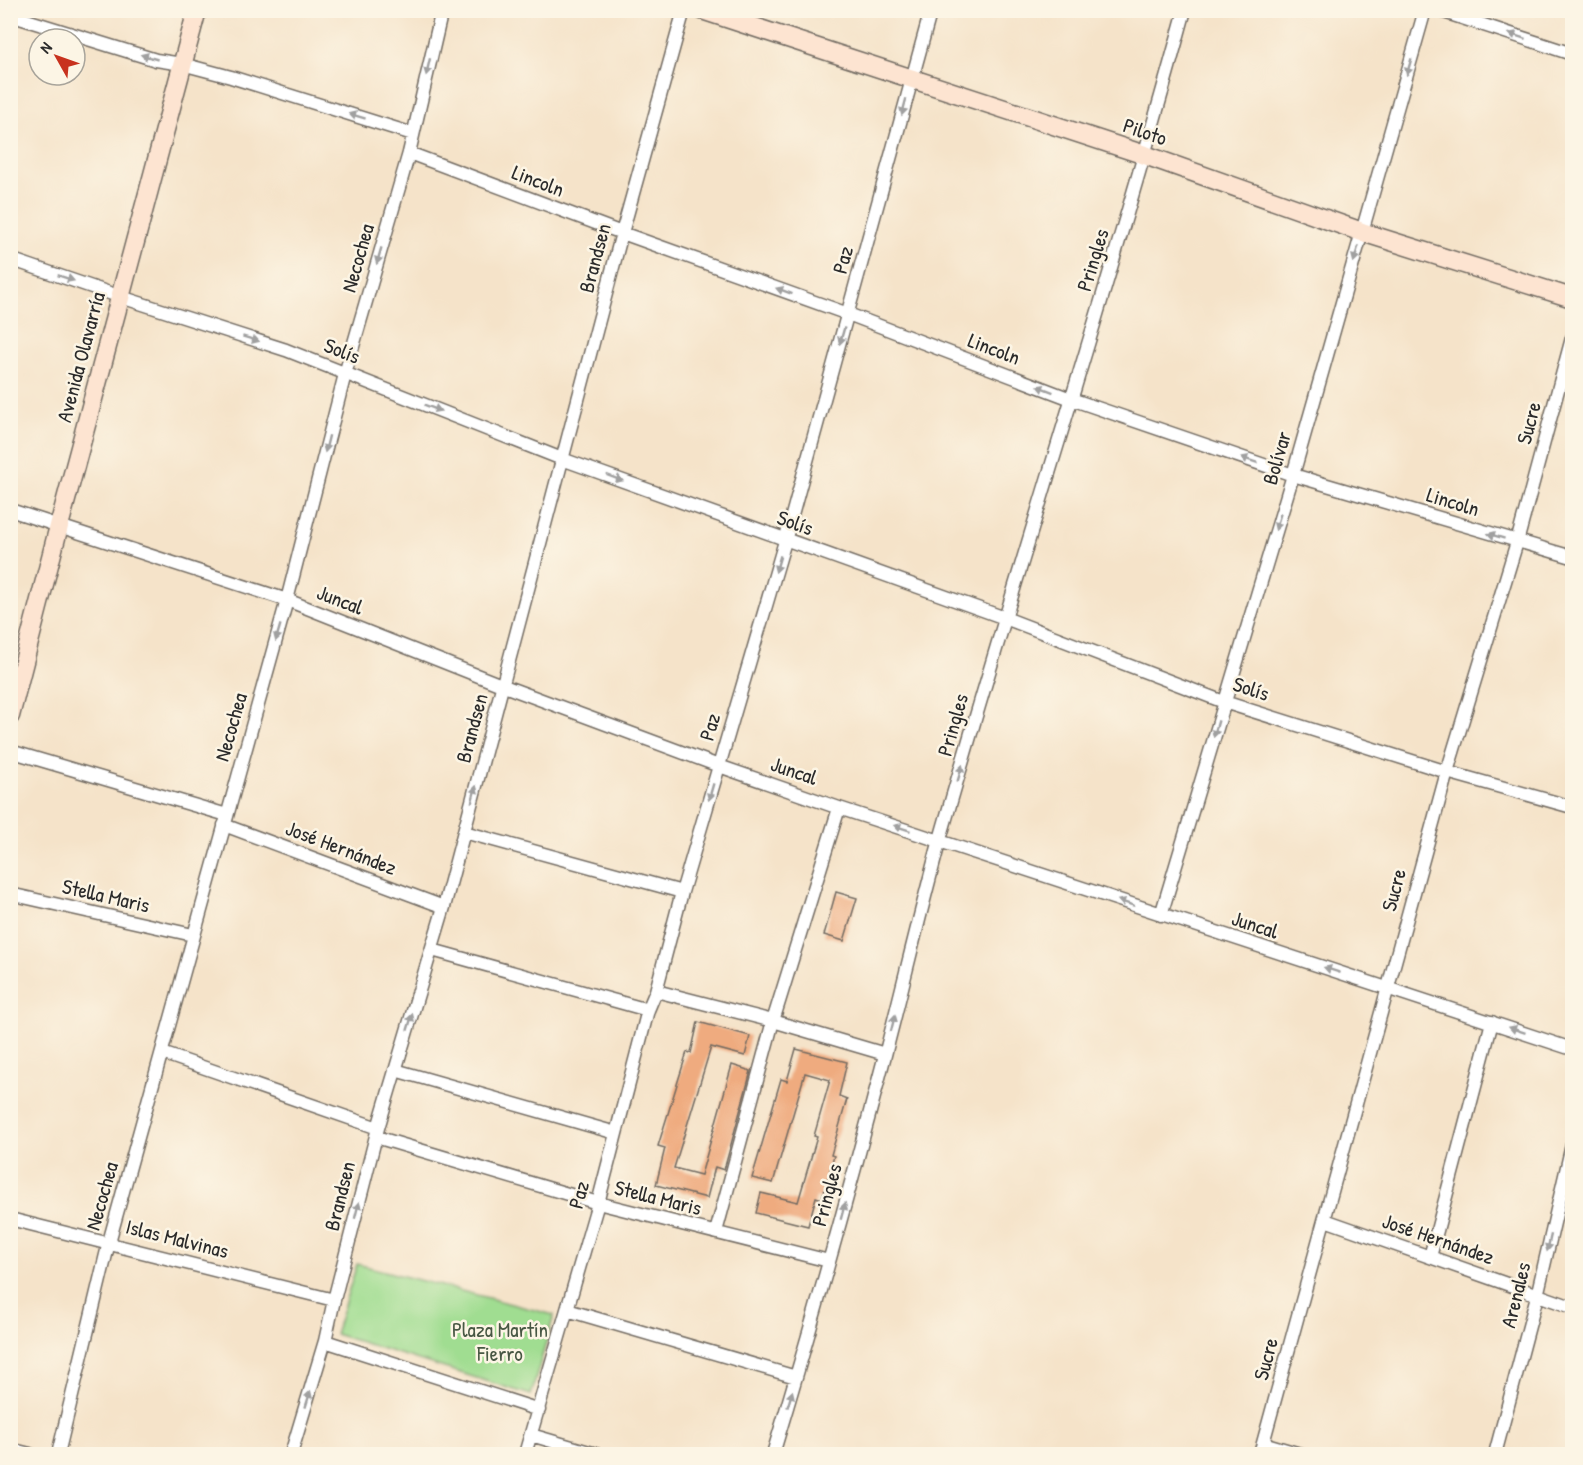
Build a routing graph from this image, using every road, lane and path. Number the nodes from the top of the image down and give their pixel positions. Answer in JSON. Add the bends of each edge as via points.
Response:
{"nodes":[{"id":1,"x":197,"y":10,"type":"edge"},
{"id":2,"x":442,"y":10,"type":"edge"},
{"id":3,"x":684,"y":10,"type":"edge"},
{"id":4,"x":702,"y":10,"type":"edge"},
{"id":5,"x":931,"y":10,"type":"edge"},
{"id":6,"x":1185,"y":10,"type":"edge"},
{"id":7,"x":1425,"y":10,"type":"edge"},
{"id":8,"x":1438,"y":10,"type":"edge"},
{"id":9,"x":10,"y":15,"type":"edge"},
{"id":10,"x":1572,"y":54,"type":"edge"},
{"id":11,"x":182,"y":64,"type":"junction"},
{"id":12,"x":911,"y":78,"type":"junction"},
{"id":13,"x":413,"y":134,"type":"junction"},
{"id":14,"x":409,"y":153,"type":"junction"},
{"id":15,"x":1145,"y":155,"type":"junction"},
{"id":16,"x":1362,"y":232,"type":"junction"},
{"id":17,"x":622,"y":233,"type":"junction"},
{"id":18,"x":10,"y":259,"type":"edge"},
{"id":19,"x":121,"y":297,"type":"junction"},
{"id":20,"x":1572,"y":298,"type":"edge"},
{"id":21,"x":848,"y":314,"type":"junction"},
{"id":22,"x":1572,"y":338,"type":"edge"},
{"id":23,"x":345,"y":374,"type":"junction"},
{"id":24,"x":1071,"y":399,"type":"junction"},
{"id":25,"x":562,"y":459,"type":"junction"},
{"id":26,"x":1293,"y":475,"type":"junction"},
{"id":27,"x":10,"y":510,"type":"edge"},
{"id":28,"x":59,"y":526,"type":"junction"},
{"id":29,"x":785,"y":541,"type":"junction"},
{"id":30,"x":1517,"y":542,"type":"junction"},
{"id":31,"x":1572,"y":557,"type":"edge"},
{"id":32,"x":287,"y":600,"type":"junction"},
{"id":33,"x":1005,"y":618,"type":"junction"},
{"id":34,"x":504,"y":686,"type":"junction"},
{"id":35,"x":1224,"y":702,"type":"junction"},
{"id":36,"x":10,"y":716,"type":"edge"},
{"id":37,"x":10,"y":750,"type":"edge"},
{"id":38,"x":719,"y":766,"type":"junction"},
{"id":39,"x":1447,"y":772,"type":"junction"},
{"id":40,"x":1572,"y":807,"type":"edge"},
{"id":41,"x":839,"y":808,"type":"junction"},
{"id":42,"x":225,"y":820,"type":"junction"},
{"id":43,"x":464,"y":832,"type":"junction"},
{"id":44,"x":940,"y":840,"type":"junction"},
{"id":45,"x":682,"y":892,"type":"junction"},
{"id":46,"x":10,"y":894,"type":"edge"},
{"id":47,"x":444,"y":907,"type":"junction"},
{"id":48,"x":1161,"y":915,"type":"junction"},
{"id":49,"x":193,"y":935,"type":"junction"},
{"id":50,"x":432,"y":950,"type":"junction"},
{"id":51,"x":1388,"y":987,"type":"junction"},
{"id":52,"x":656,"y":991,"type":"junction"},
{"id":53,"x":648,"y":1010,"type":"junction"},
{"id":54,"x":773,"y":1021,"type":"junction"},
{"id":55,"x":1492,"y":1022,"type":"junction"},
{"id":56,"x":1572,"y":1049,"type":"edge"},
{"id":57,"x":162,"y":1053,"type":"junction"},
{"id":58,"x":885,"y":1054,"type":"junction"},
{"id":59,"x":395,"y":1071,"type":"junction"},
{"id":60,"x":377,"y":1133,"type":"junction"},
{"id":61,"x":616,"y":1133,"type":"junction"},
{"id":62,"x":1572,"y":1145,"type":"edge"},
{"id":63,"x":598,"y":1203,"type":"junction"},
{"id":64,"x":10,"y":1218,"type":"edge"},
{"id":65,"x":1324,"y":1220,"type":"junction"},
{"id":66,"x":716,"y":1232,"type":"junction"},
{"id":67,"x":109,"y":1242,"type":"junction"},
{"id":68,"x":1430,"y":1257,"type":"junction"},
{"id":69,"x":829,"y":1261,"type":"junction"},
{"id":70,"x":1537,"y":1296,"type":"junction"},
{"id":71,"x":334,"y":1300,"type":"junction"},
{"id":72,"x":1572,"y":1307,"type":"edge"},
{"id":73,"x":567,"y":1311,"type":"junction"},
{"id":74,"x":325,"y":1341,"type":"junction"},
{"id":75,"x":796,"y":1377,"type":"junction"},
{"id":76,"x":539,"y":1410,"type":"junction"},
{"id":77,"x":531,"y":1434,"type":"junction"},
{"id":78,"x":10,"y":1449,"type":"edge"},
{"id":79,"x":1262,"y":1449,"type":"edge"},
{"id":80,"x":30,"y":1455,"type":"edge"},
{"id":81,"x":58,"y":1455,"type":"edge"},
{"id":82,"x":291,"y":1455,"type":"edge"},
{"id":83,"x":525,"y":1455,"type":"edge"},
{"id":84,"x":596,"y":1455,"type":"edge"},
{"id":85,"x":773,"y":1455,"type":"edge"},
{"id":86,"x":1300,"y":1455,"type":"edge"},
{"id":87,"x":1495,"y":1455,"type":"edge"}],
"edges":[{"from":1,"to":11,"type":"main road","name":"Avenida Olavarría"},
{"from":2,"to":13,"type":"street","name":"Necochea","one_way":true},
{"from":3,"to":17,"type":"street","name":"Brandsen"},
{"from":4,"to":12,"type":"main road","name":"Piloto"},
{"from":5,"to":12,"type":"street","name":"Paz"},
{"from":6,"to":15,"type":"street","name":"Pringles"},
{"from":7,"to":16,"type":"street","name":"Bolívar","one_way":true},
{"from":10,"to":8,"type":"street","one_way":true},
{"from":11,"to":9,"type":"street","one_way":true,"via":[[156,60]]},
{"from":13,"to":11,"type":"street","one_way":true},
{"from":11,"to":19,"type":"main road","name":"Avenida Olavarría"},
{"from":12,"to":15,"type":"main road","name":"Piloto"},
{"from":12,"to":21,"type":"street","name":"Paz","one_way":true},
{"from":13,"to":14,"type":"street","name":"Necochea"},
{"from":14,"to":17,"type":"street","name":"Lincoln"},
{"from":14,"to":23,"type":"street","name":"Necochea","one_way":true},
{"from":15,"to":16,"type":"main road","name":"Piloto"},
{"from":15,"to":24,"type":"street","name":"Pringles"},
{"from":16,"to":20,"type":"main road","name":"Piloto"},
{"from":16,"to":26,"type":"street","name":"Bolívar","one_way":true},
{"from":21,"to":17,"type":"street","name":"Lincoln","one_way":true},
{"from":17,"to":25,"type":"street","name":"Brandsen"},
{"from":18,"to":19,"type":"street","name":"Solís","one_way":true},
{"from":19,"to":23,"type":"street","name":"Solís","one_way":true,"via":[[286,350]]},
{"from":19,"to":28,"type":"main road","name":"Avenida Olavarría"},
{"from":24,"to":21,"type":"street","name":"Lincoln","one_way":true},
{"from":21,"to":29,"type":"street","name":"Paz","one_way":true},
{"from":22,"to":30,"type":"street","name":"Sucre"},
{"from":23,"to":25,"type":"street","name":"Solís","one_way":true},
{"from":23,"to":32,"type":"street","name":"Necochea","one_way":true},
{"from":26,"to":24,"type":"street","name":"Lincoln","one_way":true},
{"from":24,"to":33,"type":"street","name":"Pringles"},
{"from":25,"to":29,"type":"street","name":"Solís","one_way":true},
{"from":25,"to":34,"type":"street","name":"Brandsen"},
{"from":30,"to":26,"type":"street","name":"Lincoln","one_way":true},
{"from":26,"to":35,"type":"street","name":"Bolívar","one_way":true},
{"from":27,"to":28,"type":"street","name":"Juncal"},
{"from":28,"to":32,"type":"street","name":"Juncal"},
{"from":28,"to":36,"type":"main road","name":"Avenida Olavarría"},
{"from":29,"to":33,"type":"street","name":"Solís"},
{"from":29,"to":38,"type":"street","name":"Paz","one_way":true},
{"from":30,"to":31,"type":"street","name":"Lincoln"},
{"from":30,"to":39,"type":"street","name":"Sucre"},
{"from":32,"to":34,"type":"street","name":"Juncal"},
{"from":32,"to":42,"type":"street","name":"Necochea","one_way":true},
{"from":33,"to":35,"type":"street","name":"Solís"},
{"from":44,"to":33,"type":"street","name":"Pringles","one_way":true},
{"from":34,"to":38,"type":"street","name":"Juncal"},
{"from":43,"to":34,"type":"street","name":"Brandsen","one_way":true},
{"from":35,"to":39,"type":"street","name":"Solís"},
{"from":35,"to":48,"type":"street","name":"Bolívar","one_way":true},
{"from":37,"to":42,"type":"street","name":"José Hernández"},
{"from":38,"to":41,"type":"street","name":"Juncal"},
{"from":38,"to":45,"type":"street","name":"Paz","one_way":true},
{"from":39,"to":40,"type":"street","name":"Solís"},
{"from":39,"to":51,"type":"street","name":"Sucre"},
{"from":44,"to":41,"type":"street","name":"Juncal","one_way":true},
{"from":41,"to":54,"type":"street"},
{"from":42,"to":47,"type":"street","name":"José Hernández"},
{"from":42,"to":49,"type":"street","name":"Necochea"},
{"from":43,"to":45,"type":"street"},
{"from":43,"to":47,"type":"street","name":"Brandsen"},
{"from":48,"to":44,"type":"street","name":"Juncal","one_way":true},
{"from":58,"to":44,"type":"street","name":"Pringles","one_way":true},
{"from":45,"to":52,"type":"street","name":"Paz"},
{"from":46,"to":49,"type":"street","name":"Stella Maris"},
{"from":47,"to":50,"type":"street","name":"Brandsen"},
{"from":51,"to":48,"type":"street","name":"Juncal","one_way":true},
{"from":49,"to":57,"type":"street","name":"Necochea"},
{"from":50,"to":53,"type":"street"},
{"from":59,"to":50,"type":"street","name":"Brandsen","one_way":true},
{"from":51,"to":55,"type":"street","name":"Juncal"},
{"from":51,"to":65,"type":"street","name":"Sucre"},
{"from":52,"to":53,"type":"street","name":"Paz"},
{"from":52,"to":54,"type":"street"},
{"from":53,"to":61,"type":"street","name":"Paz"},
{"from":54,"to":58,"type":"street"},
{"from":54,"to":66,"type":"street"},
{"from":56,"to":55,"type":"street","name":"Juncal","one_way":true},
{"from":55,"to":68,"type":"street"},
{"from":57,"to":60,"type":"street","name":"Stella Maris"},
{"from":57,"to":67,"type":"street","name":"Necochea"},
{"from":69,"to":58,"type":"street","name":"Pringles","one_way":true},
{"from":59,"to":60,"type":"street","name":"Brandsen"},
{"from":59,"to":61,"type":"street"},
{"from":60,"to":63,"type":"street","name":"Stella Maris"},
{"from":71,"to":60,"type":"street","name":"Brandsen","one_way":true},
{"from":61,"to":63,"type":"street","name":"Paz"},
{"from":62,"to":70,"type":"street","name":"Arenales","one_way":true},
{"from":63,"to":66,"type":"street","name":"Stella Maris"},
{"from":63,"to":73,"type":"street","name":"Paz"},
{"from":64,"to":67,"type":"street","name":"Islas Malvinas"},
{"from":65,"to":68,"type":"street","name":"José Hernández"},
{"from":65,"to":79,"type":"street","name":"Sucre"},
{"from":66,"to":69,"type":"street","name":"Stella Maris"},
{"from":67,"to":71,"type":"street","name":"Islas Malvinas"},
{"from":67,"to":81,"type":"street","name":"Necochea"},
{"from":68,"to":70,"type":"street","name":"José Hernández"},
{"from":69,"to":75,"type":"street","name":"Pringles"},
{"from":70,"to":72,"type":"street","name":"José Hernández"},
{"from":70,"to":87,"type":"street","name":"Arenales"},
{"from":71,"to":74,"type":"street","name":"Brandsen"},
{"from":73,"to":75,"type":"street"},
{"from":73,"to":76,"type":"street","name":"Paz"},
{"from":74,"to":76,"type":"street"},
{"from":82,"to":74,"type":"street","name":"Brandsen","one_way":true},
{"from":85,"to":75,"type":"street","name":"Pringles","one_way":true},
{"from":76,"to":77,"type":"street","name":"Paz"},
{"from":77,"to":83,"type":"street","name":"Paz"},
{"from":77,"to":84,"type":"street"},
{"from":78,"to":80,"type":"street"},
{"from":79,"to":86,"type":"street"}]}
